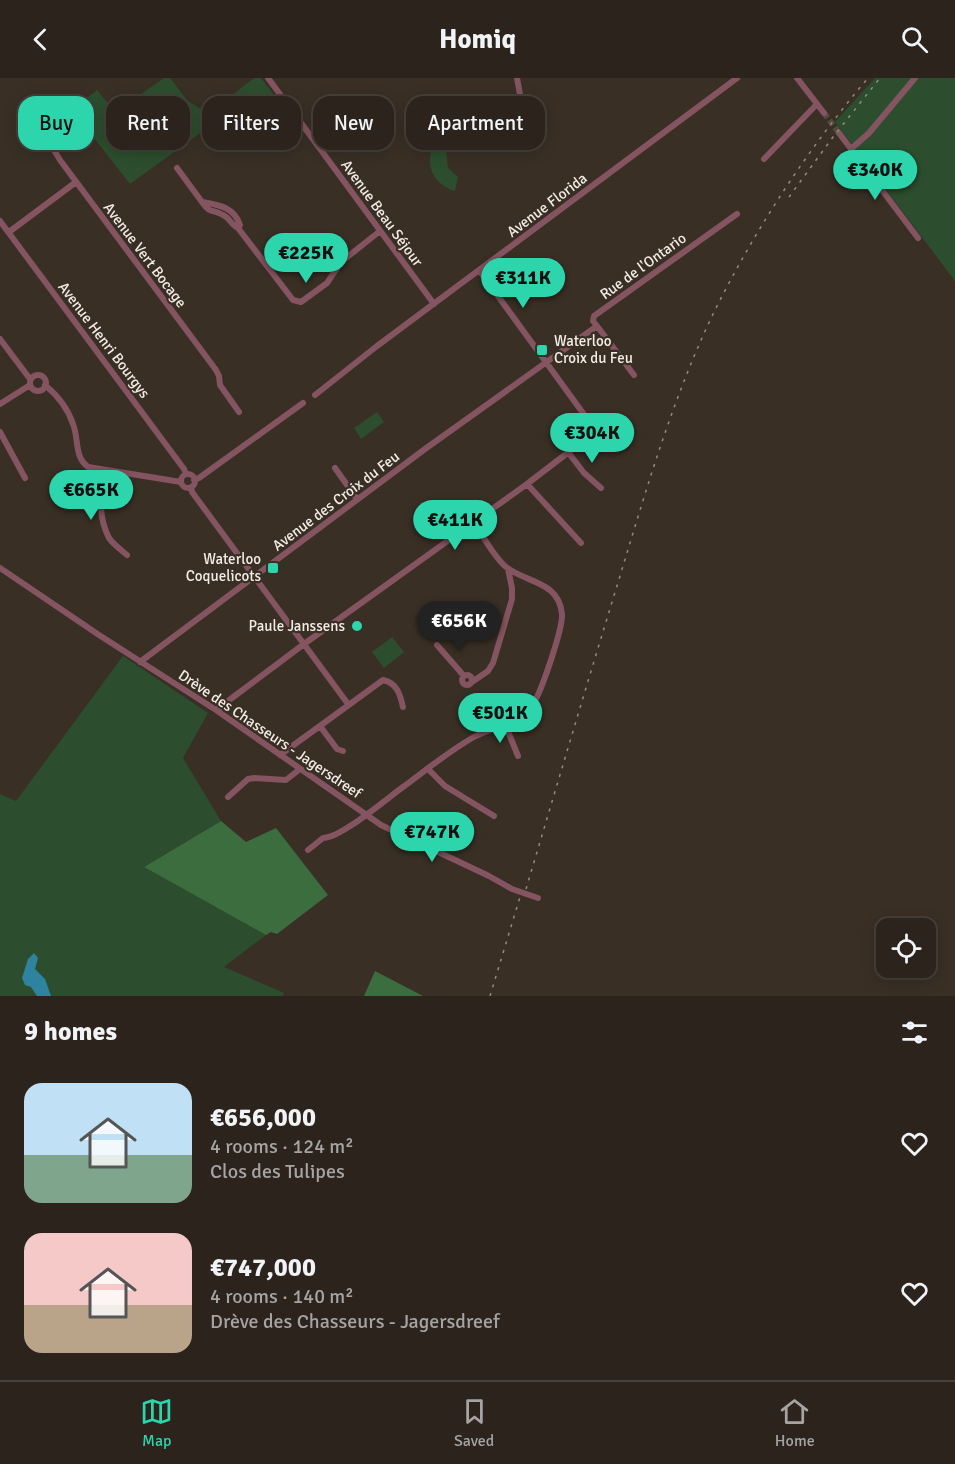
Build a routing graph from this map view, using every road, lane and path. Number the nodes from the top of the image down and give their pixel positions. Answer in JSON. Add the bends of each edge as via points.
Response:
{"nodes":[{"id":1,"x":268,"y":78,"type":"edge"},
{"id":2,"x":517,"y":78,"type":"edge"},
{"id":3,"x":737,"y":78,"type":"edge"},
{"id":4,"x":797,"y":78,"type":"edge"},
{"id":5,"x":915,"y":78,"type":"edge"},
{"id":6,"x":520,"y":96,"type":"edge"},
{"id":7,"x":817,"y":104,"type":"junction"},
{"id":8,"x":824,"y":113,"type":"tunnel mouth"},
{"id":9,"x":839,"y":134,"type":"tunnel mouth"},
{"id":10,"x":851,"y":149,"type":"junction"},
{"id":11,"x":55,"y":150,"type":"edge"},
{"id":12,"x":764,"y":159,"type":"dead end"},
{"id":13,"x":177,"y":168,"type":"dead end"},
{"id":14,"x":76,"y":182,"type":"junction"},
{"id":15,"x":202,"y":202,"type":"junction"},
{"id":16,"x":227,"y":207,"type":"junction"},
{"id":17,"x":737,"y":214,"type":"dead end"},
{"id":18,"x":224,"y":215,"type":"junction"},
{"id":19,"x":0,"y":221,"type":"edge"},
{"id":20,"x":238,"y":228,"type":"junction"},
{"id":21,"x":380,"y":231,"type":"junction"},
{"id":22,"x":9,"y":232,"type":"junction"},
{"id":23,"x":918,"y":238,"type":"dead end"},
{"id":24,"x":479,"y":270,"type":"junction"},
{"id":25,"x":434,"y":304,"type":"junction"},
{"id":26,"x":597,"y":326,"type":"junction"},
{"id":27,"x":0,"y":339,"type":"edge"},
{"id":28,"x":547,"y":362,"type":"junction"},
{"id":29,"x":634,"y":375,"type":"dead end"},
{"id":30,"x":30,"y":382,"type":"junction"},
{"id":31,"x":45,"y":385,"type":"junction"},
{"id":32,"x":315,"y":395,"type":"dead end"},
{"id":33,"x":303,"y":403,"type":"dead end"},
{"id":34,"x":0,"y":404,"type":"edge"},
{"id":35,"x":239,"y":412,"type":"dead end"},
{"id":36,"x":596,"y":431,"type":"junction"},
{"id":37,"x":0,"y":432,"type":"edge"},
{"id":38,"x":618,"y":432,"type":"dead end"},
{"id":39,"x":568,"y":452,"type":"junction"},
{"id":40,"x":335,"y":468,"type":"dead end"},
{"id":41,"x":103,"y":471,"type":"junction"},
{"id":42,"x":186,"y":474,"type":"junction"},
{"id":43,"x":25,"y":478,"type":"dead end"},
{"id":44,"x":194,"y":480,"type":"junction"},
{"id":45,"x":181,"y":482,"type":"junction"},
{"id":46,"x":527,"y":484,"type":"junction"},
{"id":47,"x":191,"y":487,"type":"junction"},
{"id":48,"x":600,"y":488,"type":"dead end"},
{"id":49,"x":357,"y":500,"type":"junction"},
{"id":50,"x":474,"y":522,"type":"junction"},
{"id":51,"x":581,"y":543,"type":"dead end"},
{"id":52,"x":127,"y":555,"type":"dead end"},
{"id":53,"x":0,"y":568,"type":"edge"},
{"id":54,"x":508,"y":569,"type":"junction"},
{"id":55,"x":522,"y":575,"type":"junction"},
{"id":56,"x":254,"y":578,"type":"junction"},
{"id":57,"x":512,"y":588,"type":"junction"},
{"id":58,"x":304,"y":644,"type":"junction"},
{"id":59,"x":437,"y":645,"type":"dead end"},
{"id":60,"x":140,"y":662,"type":"junction"},
{"id":61,"x":348,"y":704,"type":"junction"},
{"id":62,"x":403,"y":707,"type":"dead end"},
{"id":63,"x":216,"y":710,"type":"junction"},
{"id":64,"x":505,"y":724,"type":"junction"},
{"id":65,"x":320,"y":726,"type":"junction"},
{"id":66,"x":343,"y":751,"type":"dead end"},
{"id":67,"x":280,"y":755,"type":"junction"},
{"id":68,"x":518,"y":756,"type":"dead end"},
{"id":69,"x":300,"y":769,"type":"junction"},
{"id":70,"x":428,"y":769,"type":"junction"},
{"id":71,"x":228,"y":797,"type":"dead end"},
{"id":72,"x":366,"y":814,"type":"junction"},
{"id":73,"x":494,"y":816,"type":"dead end"},
{"id":74,"x":308,"y":850,"type":"dead end"},
{"id":75,"x":538,"y":897,"type":"dead end"}],
"edges":[{"from":1,"to":21,"type":"street","name":"Avenue Beau Séjour"},
{"from":2,"to":6,"type":"street"},
{"from":3,"to":24,"type":"street","name":"Avenue Florida"},
{"from":4,"to":7,"type":"street"},
{"from":5,"to":10,"type":"street"},
{"from":7,"to":8,"type":"street"},
{"from":7,"to":12,"type":"street"},
{"from":9,"to":10,"type":"street"},
{"from":10,"to":23,"type":"street"},
{"from":11,"to":14,"type":"street","name":"Avenue Vert Bocage"},
{"from":13,"to":15,"type":"street"},
{"from":14,"to":22,"type":"street"},
{"from":14,"to":35,"type":"street","name":"Avenue Vert Bocage","via":[[216,370],[220,385]]},
{"from":15,"to":16,"type":"street"},
{"from":15,"to":18,"type":"street","via":[[209,211]]},
{"from":16,"to":18,"type":"street"},
{"from":16,"to":20,"type":"street","via":[[239,221]]},
{"from":17,"to":26,"type":"street","name":"Rue de l'Ontario","via":[[594,316]]},
{"from":18,"to":20,"type":"street"},
{"from":19,"to":22,"type":"street","name":"Avenue Henri Bourgys"},
{"from":20,"to":21,"type":"street","via":[[297,302],[327,283],[341,262]]},
{"from":21,"to":25,"type":"street","name":"Avenue Beau Séjour"},
{"from":22,"to":42,"type":"street","name":"Avenue Henri Bourgys"},
{"from":24,"to":25,"type":"street","name":"Avenue Florida"},
{"from":24,"to":28,"type":"street"},
{"from":25,"to":32,"type":"street","name":"Avenue Florida"},
{"from":26,"to":28,"type":"street","name":"Rue de l'Ontario"},
{"from":26,"to":29,"type":"street"},
{"from":27,"to":30,"type":"street"},
{"from":28,"to":36,"type":"street"},
{"from":28,"to":49,"type":"street","name":"Avenue des Croix du Feu"},
{"from":30,"to":31,"type":"street","via":[[36,391]]},
{"from":30,"to":31,"type":"street","via":[[34,375],[39,375]]},
{"from":30,"to":34,"type":"street"},
{"from":31,"to":41,"type":"street","via":[[74,424],[82,463]]},
{"from":33,"to":44,"type":"street"},
{"from":36,"to":38,"type":"street"},
{"from":36,"to":39,"type":"street"},
{"from":37,"to":43,"type":"street"},
{"from":39,"to":46,"type":"street"},
{"from":39,"to":48,"type":"street"},
{"from":40,"to":49,"type":"street"},
{"from":41,"to":45,"type":"street"},
{"from":41,"to":52,"type":"street","via":[[103,521],[110,540]]},
{"from":42,"to":44,"type":"street"},
{"from":42,"to":45,"type":"street"},
{"from":44,"to":47,"type":"street"},
{"from":45,"to":47,"type":"street"},
{"from":46,"to":50,"type":"street"},
{"from":46,"to":51,"type":"street"},
{"from":47,"to":56,"type":"street"},
{"from":49,"to":56,"type":"street","name":"Avenue des Croix du Feu"},
{"from":50,"to":54,"type":"street"},
{"from":50,"to":58,"type":"street"},
{"from":53,"to":60,"type":"street","name":"Drève des Chasseurs - Jagersdreef"},
{"from":54,"to":55,"type":"street"},
{"from":54,"to":57,"type":"street"},
{"from":55,"to":57,"type":"street"},
{"from":55,"to":64,"type":"street","via":[[550,589],[557,597],[562,621],[536,702]]},
{"from":56,"to":58,"type":"street"},
{"from":56,"to":60,"type":"street","name":"Avenue des Croix du Feu"},
{"from":57,"to":59,"type":"street","via":[[512,599],[488,671],[472,682],[471,676],[464,676]]},
{"from":58,"to":61,"type":"street"},
{"from":58,"to":63,"type":"street"},
{"from":60,"to":63,"type":"street","name":"Drève des Chasseurs - Jagersdreef"},
{"from":61,"to":62,"type":"street","via":[[383,680],[395,686]]},
{"from":61,"to":65,"type":"street"},
{"from":63,"to":67,"type":"street","name":"Drève des Chasseurs - Jagersdreef"},
{"from":64,"to":68,"type":"street"},
{"from":64,"to":70,"type":"street","via":[[472,738]]},
{"from":65,"to":66,"type":"street","via":[[337,749]]},
{"from":65,"to":67,"type":"street"},
{"from":67,"to":69,"type":"street","name":"Drève des Chasseurs - Jagersdreef"},
{"from":69,"to":71,"type":"street","via":[[286,780],[248,779]]},
{"from":69,"to":72,"type":"street","name":"Drève des Chasseurs - Jagersdreef"},
{"from":70,"to":72,"type":"street"},
{"from":70,"to":73,"type":"street","via":[[444,786]]},
{"from":72,"to":74,"type":"street"},
{"from":72,"to":75,"type":"street","name":"Drève des Chasseurs - Jagersdreef","via":[[512,889]]}]}
